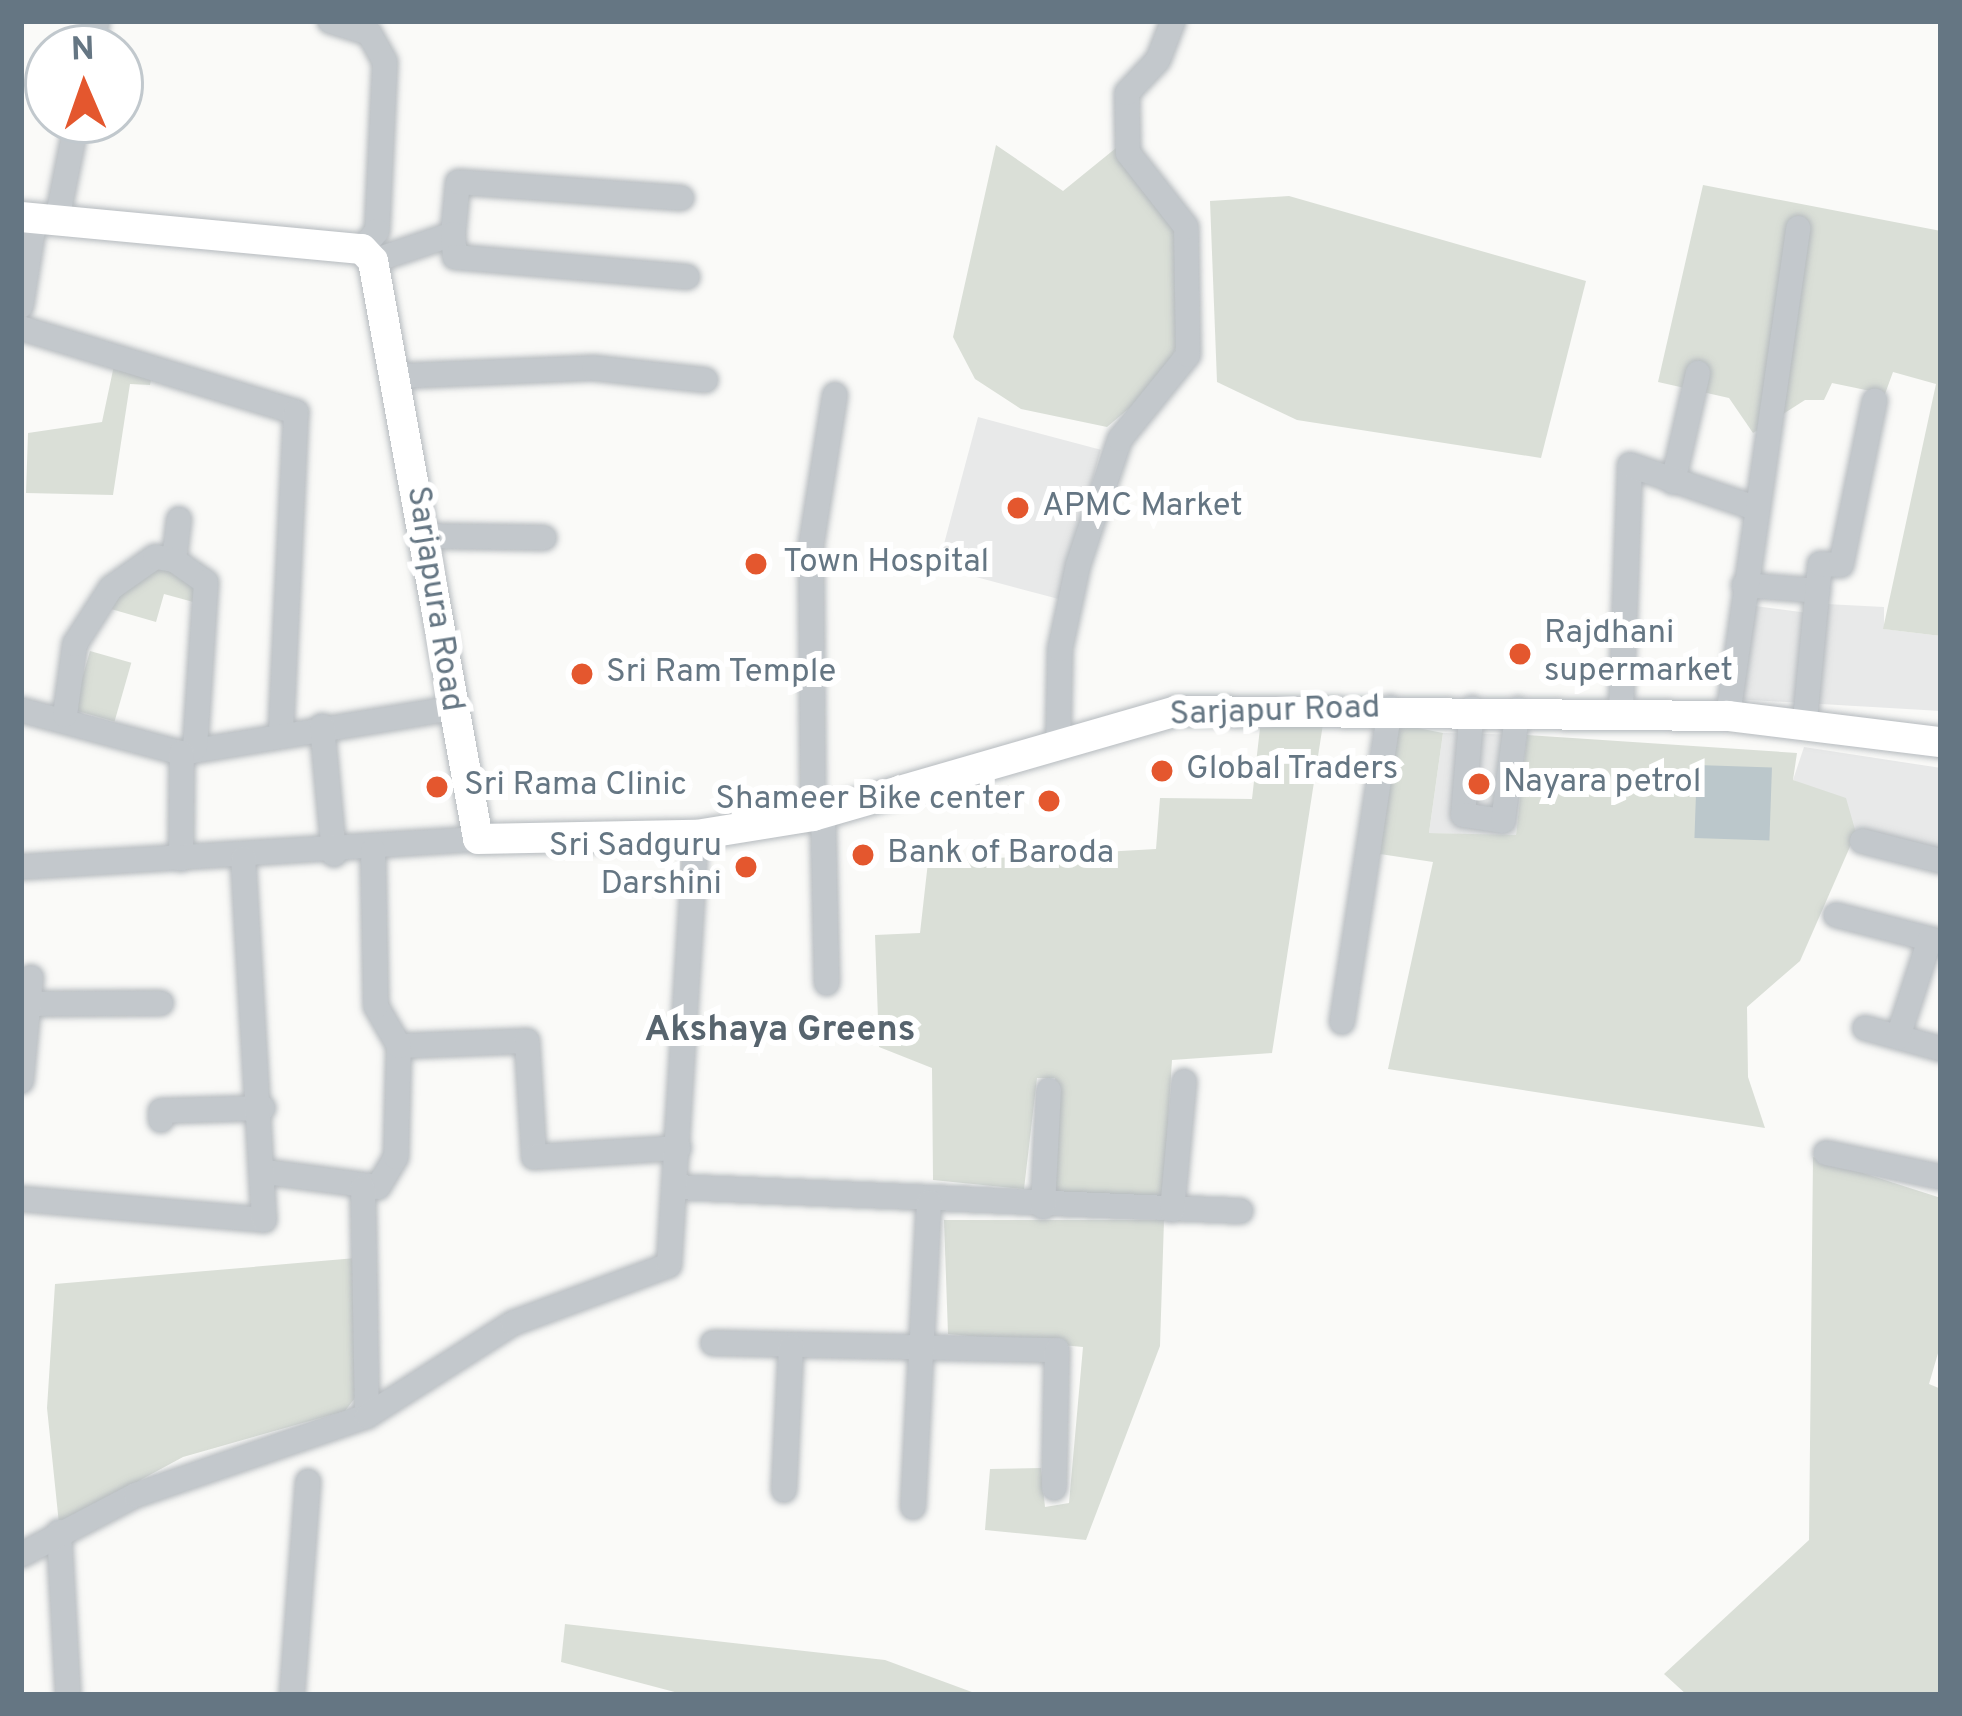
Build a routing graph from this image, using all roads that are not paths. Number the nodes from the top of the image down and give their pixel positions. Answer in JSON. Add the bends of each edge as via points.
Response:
{"nodes":[{"id":1,"x":330,"y":21,"type":"edge"},
{"id":2,"x":1173,"y":21,"type":"edge"},
{"id":3,"x":67,"y":144,"type":"edge"},
{"id":4,"x":681,"y":198,"type":"dead end"},
{"id":5,"x":38,"y":218,"type":"edge"},
{"id":6,"x":1798,"y":228,"type":"dead end"},
{"id":7,"x":453,"y":234,"type":"junction"},
{"id":8,"x":368,"y":255,"type":"junction"},
{"id":9,"x":687,"y":277,"type":"dead end"},
{"id":10,"x":21,"y":306,"type":"edge"},
{"id":11,"x":21,"y":328,"type":"edge"},
{"id":12,"x":1698,"y":373,"type":"dead end"},
{"id":13,"x":400,"y":376,"type":"junction"},
{"id":14,"x":705,"y":380,"type":"dead end"},
{"id":15,"x":835,"y":395,"type":"dead end"},
{"id":16,"x":1875,"y":400,"type":"dead end"},
{"id":17,"x":1673,"y":482,"type":"junction"},
{"id":18,"x":1752,"y":507,"type":"junction"},
{"id":19,"x":179,"y":519,"type":"dead end"},
{"id":20,"x":423,"y":536,"type":"junction"},
{"id":21,"x":544,"y":538,"type":"dead end"},
{"id":22,"x":174,"y":560,"type":"junction"},
{"id":23,"x":1744,"y":585,"type":"junction"},
{"id":24,"x":1818,"y":591,"type":"junction"},
{"id":25,"x":1390,"y":708,"type":"junction"},
{"id":26,"x":1472,"y":708,"type":"junction"},
{"id":27,"x":449,"y":709,"type":"junction"},
{"id":28,"x":21,"y":710,"type":"edge"},
{"id":29,"x":1518,"y":710,"type":"junction"},
{"id":30,"x":1621,"y":711,"type":"junction"},
{"id":31,"x":65,"y":715,"type":"junction"},
{"id":32,"x":1728,"y":716,"type":"junction"},
{"id":33,"x":1805,"y":719,"type":"junction"},
{"id":34,"x":322,"y":726,"type":"junction"},
{"id":35,"x":281,"y":732,"type":"junction"},
{"id":36,"x":1941,"y":742,"type":"edge"},
{"id":37,"x":1058,"y":748,"type":"junction"},
{"id":38,"x":189,"y":751,"type":"junction"},
{"id":39,"x":818,"y":815,"type":"junction"},
{"id":40,"x":696,"y":835,"type":"junction"},
{"id":41,"x":478,"y":838,"type":"junction"},
{"id":42,"x":1862,"y":841,"type":"dead end"},
{"id":43,"x":373,"y":850,"type":"junction"},
{"id":44,"x":334,"y":854,"type":"junction"},
{"id":45,"x":181,"y":859,"type":"junction"},
{"id":46,"x":243,"y":859,"type":"junction"},
{"id":47,"x":1941,"y":861,"type":"edge"},
{"id":48,"x":21,"y":867,"type":"edge"},
{"id":49,"x":1836,"y":915,"type":"dead end"},
{"id":50,"x":1935,"y":940,"type":"edge"},
{"id":51,"x":32,"y":977,"type":"dead end"},
{"id":52,"x":827,"y":983,"type":"dead end"},
{"id":53,"x":161,"y":1003,"type":"dead end"},
{"id":54,"x":29,"y":1004,"type":"junction"},
{"id":55,"x":1342,"y":1022,"type":"dead end"},
{"id":56,"x":1865,"y":1028,"type":"dead end"},
{"id":57,"x":1898,"y":1037,"type":"junction"},
{"id":58,"x":399,"y":1046,"type":"junction"},
{"id":59,"x":1941,"y":1048,"type":"edge"},
{"id":60,"x":21,"y":1081,"type":"edge"},
{"id":61,"x":1184,"y":1082,"type":"dead end"},
{"id":62,"x":1049,"y":1090,"type":"dead end"},
{"id":63,"x":263,"y":1108,"type":"junction"},
{"id":64,"x":161,"y":1120,"type":"dead end"},
{"id":65,"x":679,"y":1148,"type":"junction"},
{"id":66,"x":1826,"y":1153,"type":"dead end"},
{"id":67,"x":266,"y":1172,"type":"junction"},
{"id":68,"x":1941,"y":1177,"type":"edge"},
{"id":69,"x":676,"y":1187,"type":"junction"},
{"id":70,"x":363,"y":1188,"type":"junction"},
{"id":71,"x":21,"y":1199,"type":"edge"},
{"id":72,"x":929,"y":1202,"type":"junction"},
{"id":73,"x":1043,"y":1207,"type":"junction"},
{"id":74,"x":1172,"y":1210,"type":"junction"},
{"id":75,"x":1240,"y":1211,"type":"dead end"},
{"id":76,"x":713,"y":1342,"type":"dead end"},
{"id":77,"x":791,"y":1347,"type":"junction"},
{"id":78,"x":922,"y":1348,"type":"junction"},
{"id":79,"x":367,"y":1416,"type":"junction"},
{"id":80,"x":308,"y":1482,"type":"dead end"},
{"id":81,"x":1054,"y":1489,"type":"dead end"},
{"id":82,"x":784,"y":1490,"type":"dead end"},
{"id":83,"x":914,"y":1507,"type":"dead end"},
{"id":84,"x":59,"y":1532,"type":"junction"},
{"id":85,"x":21,"y":1555,"type":"edge"},
{"id":86,"x":68,"y":1695,"type":"edge"},
{"id":87,"x":292,"y":1695,"type":"edge"}],
"edges":[{"from":1,"to":8,"type":"street","via":[[369,33],[385,62],[377,231]]},
{"from":2,"to":37,"type":"street","via":[[1158,60],[1127,93],[1128,153],[1186,226],[1188,355],[1120,439],[1078,565],[1060,649]]},
{"from":3,"to":5,"type":"street"},
{"from":4,"to":7,"type":"street","via":[[458,182]]},
{"from":5,"to":8,"type":"main road"},
{"from":5,"to":10,"type":"street"},
{"from":6,"to":18,"type":"street"},
{"from":7,"to":8,"type":"street"},
{"from":7,"to":9,"type":"street","via":[[454,257]]},
{"from":8,"to":13,"type":"main road","name":"Sarjapura Road"},
{"from":11,"to":35,"type":"street","via":[[296,412]]},
{"from":12,"to":17,"type":"street"},
{"from":13,"to":14,"type":"street","via":[[594,368]]},
{"from":13,"to":20,"type":"main road","name":"Sarjapura Road"},
{"from":15,"to":39,"type":"street","via":[[811,547]]},
{"from":16,"to":24,"type":"street","via":[[1841,565],[1820,564]]},
{"from":17,"to":18,"type":"street"},
{"from":17,"to":30,"type":"street","via":[[1630,465]]},
{"from":18,"to":23,"type":"street"},
{"from":19,"to":22,"type":"street"},
{"from":20,"to":21,"type":"street"},
{"from":20,"to":27,"type":"main road","name":"Sarjapura Road"},
{"from":22,"to":31,"type":"street","via":[[155,557],[111,588],[74,644]]},
{"from":22,"to":38,"type":"street","via":[[206,582]]},
{"from":23,"to":24,"type":"street"},
{"from":23,"to":32,"type":"street"},
{"from":24,"to":33,"type":"street"},
{"from":25,"to":26,"type":"main road","name":"Sarjapur Road"},
{"from":25,"to":37,"type":"main road","name":"Sarjapur Road","via":[[1176,711]]},
{"from":25,"to":55,"type":"street"},
{"from":26,"to":29,"type":"main road","name":"Sarjapur Road"},
{"from":26,"to":29,"type":"street","via":[[1463,815],[1503,821]]},
{"from":27,"to":34,"type":"street"},
{"from":27,"to":41,"type":"main road","name":"Sarjapura Road"},
{"from":28,"to":31,"type":"street"},
{"from":29,"to":30,"type":"main road","name":"Sarjapur Road"},
{"from":30,"to":32,"type":"main road","name":"Sarjapur Road"},
{"from":31,"to":38,"type":"street"},
{"from":32,"to":33,"type":"main road","name":"Sarjapur Road"},
{"from":33,"to":36,"type":"main road","name":"Sarjapur Road"},
{"from":34,"to":35,"type":"street"},
{"from":34,"to":44,"type":"street"},
{"from":35,"to":38,"type":"street"},
{"from":37,"to":39,"type":"main road","name":"Sarjapur Road"},
{"from":38,"to":45,"type":"street"},
{"from":39,"to":40,"type":"main road","name":"Sarjapur Road"},
{"from":39,"to":52,"type":"street"},
{"from":40,"to":41,"type":"main road","name":"Sarjapur Road"},
{"from":40,"to":65,"type":"street"},
{"from":41,"to":43,"type":"street"},
{"from":42,"to":47,"type":"street"},
{"from":43,"to":44,"type":"street"},
{"from":43,"to":58,"type":"street","via":[[376,1006]]},
{"from":44,"to":46,"type":"street"},
{"from":45,"to":46,"type":"street"},
{"from":45,"to":48,"type":"street"},
{"from":46,"to":63,"type":"street"},
{"from":49,"to":50,"type":"street"},
{"from":50,"to":57,"type":"street"},
{"from":51,"to":54,"type":"street"},
{"from":53,"to":54,"type":"street"},
{"from":54,"to":60,"type":"street"},
{"from":56,"to":57,"type":"street"},
{"from":57,"to":59,"type":"street"},
{"from":58,"to":65,"type":"street","via":[[527,1041],[534,1157]]},
{"from":58,"to":70,"type":"street","via":[[396,1157],[378,1187]]},
{"from":61,"to":74,"type":"street"},
{"from":62,"to":73,"type":"street"},
{"from":63,"to":64,"type":"street","via":[[161,1111]]},
{"from":63,"to":67,"type":"street"},
{"from":65,"to":69,"type":"street"},
{"from":66,"to":68,"type":"street"},
{"from":67,"to":70,"type":"street"},
{"from":67,"to":71,"type":"street","via":[[263,1220]]},
{"from":69,"to":72,"type":"street","via":[[878,1189]]},
{"from":69,"to":79,"type":"street","via":[[661,1273],[513,1323]]},
{"from":70,"to":79,"type":"street"},
{"from":72,"to":73,"type":"street"},
{"from":72,"to":78,"type":"street"},
{"from":73,"to":74,"type":"street"},
{"from":74,"to":75,"type":"street"},
{"from":76,"to":77,"type":"street"},
{"from":77,"to":78,"type":"street"},
{"from":77,"to":82,"type":"street"},
{"from":78,"to":81,"type":"street","via":[[1057,1350]]},
{"from":78,"to":83,"type":"street"},
{"from":79,"to":84,"type":"street"},
{"from":80,"to":87,"type":"street"},
{"from":84,"to":85,"type":"street"},
{"from":84,"to":86,"type":"street"}]}
